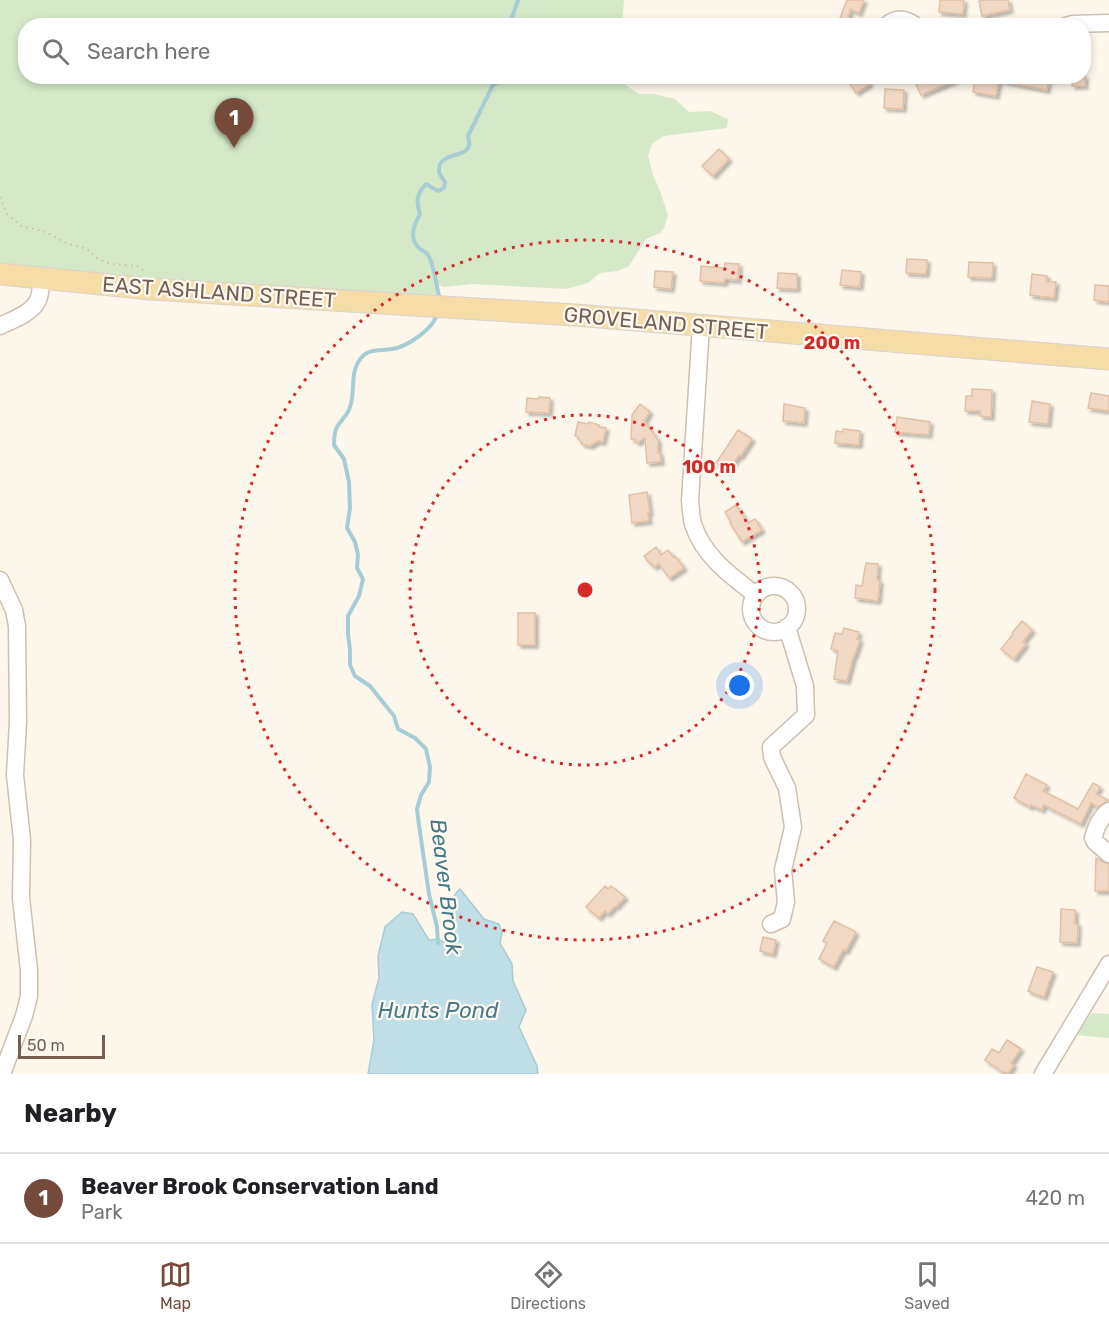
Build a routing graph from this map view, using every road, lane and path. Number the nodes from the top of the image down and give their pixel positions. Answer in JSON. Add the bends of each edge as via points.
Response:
{"nodes":[{"id":1,"x":1109,"y":23,"type":"edge"},
{"id":2,"x":1091,"y":24,"type":"edge"},
{"id":3,"x":0,"y":197,"type":"edge"},
{"id":4,"x":0,"y":274,"type":"edge"},
{"id":5,"x":41,"y":278,"type":"junction"},
{"id":6,"x":151,"y":289,"type":"junction"},
{"id":7,"x":439,"y":306,"type":"joint"},
{"id":8,"x":0,"y":326,"type":"edge"},
{"id":9,"x":701,"y":326,"type":"junction"},
{"id":10,"x":1109,"y":359,"type":"edge"},
{"id":11,"x":0,"y":580,"type":"edge"},
{"id":12,"x":756,"y":595,"type":"junction"},
{"id":13,"x":787,"y":627,"type":"junction"},
{"id":14,"x":1109,"y":811,"type":"edge"},
{"id":15,"x":1109,"y":854,"type":"edge"},
{"id":16,"x":771,"y":924,"type":"dead end"},
{"id":17,"x":1109,"y":964,"type":"edge"},
{"id":18,"x":2,"y":1074,"type":"edge"},
{"id":19,"x":1043,"y":1074,"type":"edge"}],
"edges":[{"from":1,"to":2,"type":"street"},
{"from":3,"to":6,"type":"path","via":[[7,214],[21,226],[87,249],[105,262],[137,266],[147,275]]},
{"from":4,"to":5,"type":"main road","name":"EAST ASHLAND STREET"},
{"from":5,"to":6,"type":"main road","name":"EAST ASHLAND STREET"},
{"from":5,"to":8,"type":"street","via":[[38,302]]},
{"from":6,"to":7,"type":"main road","name":"EAST ASHLAND STREET"},
{"from":7,"to":9,"type":"main road","name":"GROVELAND STREET"},
{"from":9,"to":10,"type":"main road","name":"GROVELAND STREET"},
{"from":9,"to":12,"type":"street","via":[[690,501],[693,524],[704,547],[724,571]]},
{"from":11,"to":18,"type":"street","via":[[17,626],[15,775],[29,970],[24,1016]]},
{"from":12,"to":13,"type":"street","via":[[752,615],[760,627],[774,632]]},
{"from":12,"to":13,"type":"street","via":[[773,586],[792,595],[796,616]]},
{"from":13,"to":16,"type":"street","via":[[805,686],[806,715],[771,747],[787,788],[793,827],[783,870],[786,902],[782,919]]},
{"from":14,"to":15,"type":"street","via":[[1093,838]]},
{"from":17,"to":19,"type":"street"}]}
